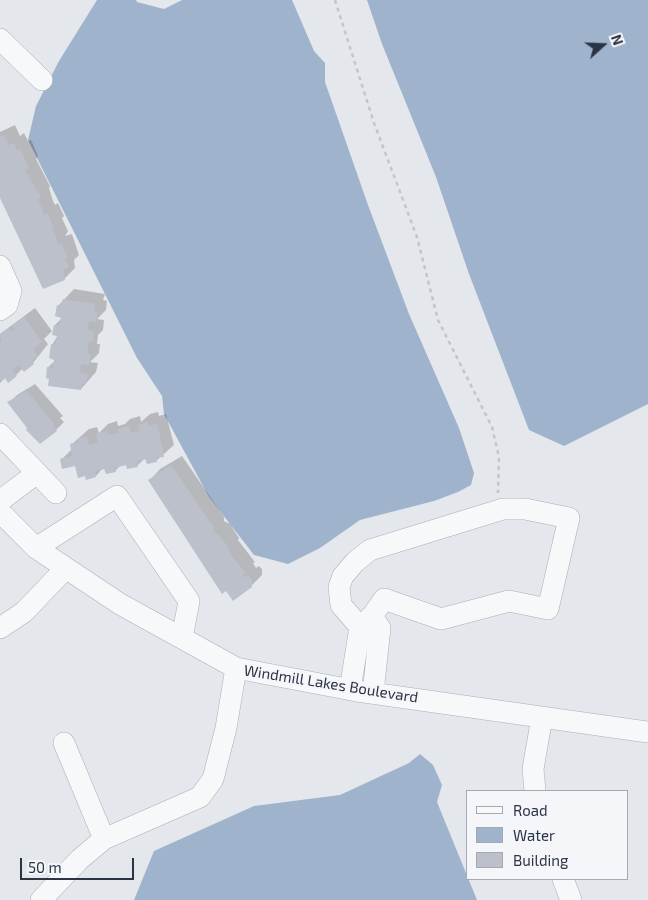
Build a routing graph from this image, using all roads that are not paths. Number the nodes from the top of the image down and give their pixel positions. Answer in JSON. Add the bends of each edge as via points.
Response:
{"nodes":[{"id":1,"x":0,"y":40,"type":"edge"},
{"id":2,"x":42,"y":80,"type":"dead end"},
{"id":3,"x":0,"y":266,"type":"edge"},
{"id":4,"x":0,"y":310,"type":"edge"},
{"id":5,"x":0,"y":434,"type":"edge"},
{"id":6,"x":37,"y":473,"type":"junction"},
{"id":7,"x":56,"y":493,"type":"dead end"},
{"id":8,"x":0,"y":501,"type":"edge"},
{"id":9,"x":0,"y":512,"type":"edge"},
{"id":10,"x":36,"y":548,"type":"junction"},
{"id":11,"x":66,"y":568,"type":"junction"},
{"id":12,"x":366,"y":622,"type":"junction"},
{"id":13,"x":0,"y":628,"type":"edge"},
{"id":14,"x":182,"y":638,"type":"junction"},
{"id":15,"x":236,"y":668,"type":"junction"},
{"id":16,"x":350,"y":690,"type":"junction"},
{"id":17,"x":373,"y":693,"type":"junction"},
{"id":18,"x":542,"y":717,"type":"junction"},
{"id":19,"x":648,"y":732,"type":"edge"},
{"id":20,"x":64,"y":742,"type":"dead end"},
{"id":21,"x":535,"y":790,"type":"edge"},
{"id":22,"x":104,"y":839,"type":"junction"},
{"id":23,"x":562,"y":880,"type":"edge"},
{"id":24,"x":42,"y":900,"type":"edge"},
{"id":25,"x":570,"y":900,"type":"edge"}],
"edges":[{"from":1,"to":2,"type":"street"},
{"from":3,"to":4,"type":"street","via":[[11,291],[7,305]]},
{"from":5,"to":6,"type":"street"},
{"from":6,"to":7,"type":"street"},
{"from":6,"to":8,"type":"street"},
{"from":9,"to":10,"type":"street","name":"Windmill Lakes Boulevard"},
{"from":10,"to":11,"type":"street","name":"Windmill Lakes Boulevard"},
{"from":10,"to":14,"type":"street","via":[[117,496],[189,601]]},
{"from":11,"to":13,"type":"street","via":[[24,612]]},
{"from":11,"to":14,"type":"street","name":"Windmill Lakes Boulevard","via":[[120,604]]},
{"from":12,"to":12,"type":"street","via":[[384,598],[441,619],[509,601],[548,609],[570,518],[525,508],[496,512],[379,546],[362,555],[343,576],[339,594],[345,611]]},
{"from":12,"to":16,"type":"street"},
{"from":12,"to":17,"type":"street","via":[[380,628]]},
{"from":14,"to":15,"type":"street","name":"Windmill Lakes Boulevard"},
{"from":15,"to":16,"type":"street","name":"Windmill Lakes Boulevard"},
{"from":15,"to":22,"type":"street","via":[[213,779],[200,797]]},
{"from":16,"to":17,"type":"street","name":"Windmill Lakes Boulevard"},
{"from":17,"to":18,"type":"street","name":"Windmill Lakes Boulevard"},
{"from":18,"to":19,"type":"street","name":"Windmill Lakes Boulevard"},
{"from":18,"to":21,"type":"street","via":[[533,769]]},
{"from":20,"to":22,"type":"street"},
{"from":22,"to":24,"type":"street","via":[[80,859]]},
{"from":23,"to":25,"type":"street"}]}
